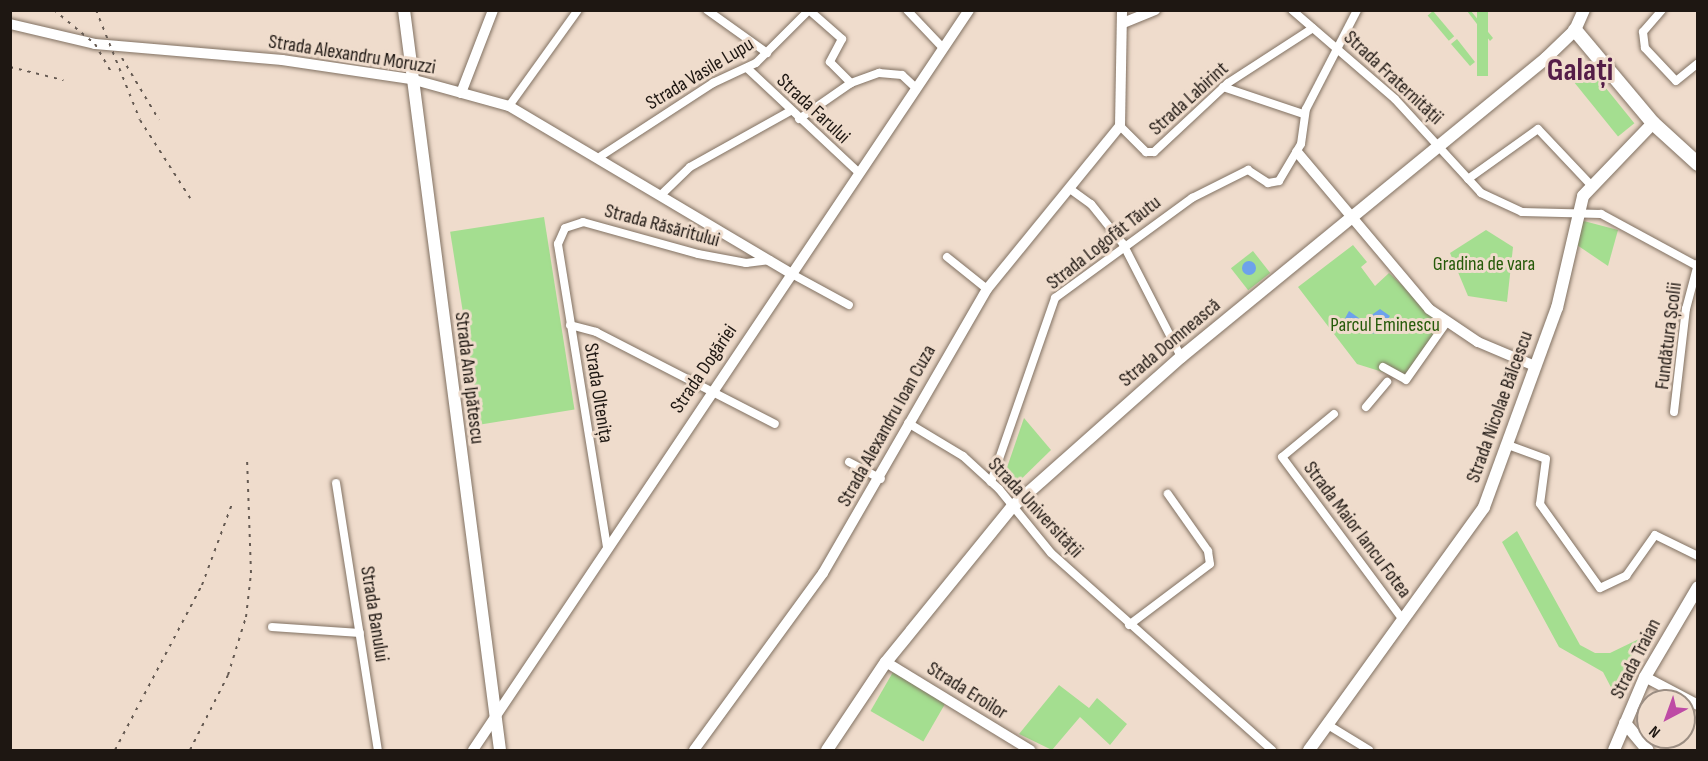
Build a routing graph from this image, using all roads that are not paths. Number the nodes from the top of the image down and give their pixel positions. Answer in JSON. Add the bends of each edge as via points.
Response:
{"nodes":[{"id":1,"x":404,"y":10,"type":"edge"},
{"id":2,"x":492,"y":10,"type":"edge"},
{"id":3,"x":578,"y":10,"type":"edge"},
{"id":4,"x":707,"y":10,"type":"edge"},
{"id":5,"x":809,"y":10,"type":"edge"},
{"id":6,"x":906,"y":10,"type":"edge"},
{"id":7,"x":969,"y":10,"type":"edge"},
{"id":8,"x":1122,"y":10,"type":"edge"},
{"id":9,"x":1156,"y":10,"type":"edge"},
{"id":10,"x":1292,"y":10,"type":"edge"},
{"id":11,"x":1357,"y":10,"type":"edge"},
{"id":12,"x":1584,"y":10,"type":"edge"},
{"id":13,"x":1662,"y":10,"type":"edge"},
{"id":14,"x":1123,"y":22,"type":"junction"},
{"id":15,"x":10,"y":24,"type":"edge"},
{"id":16,"x":1313,"y":28,"type":"junction"},
{"id":17,"x":1575,"y":30,"type":"junction"},
{"id":18,"x":943,"y":48,"type":"junction"},
{"id":19,"x":1337,"y":48,"type":"junction"},
{"id":20,"x":767,"y":53,"type":"junction"},
{"id":21,"x":1698,"y":63,"type":"edge"},
{"id":22,"x":747,"y":68,"type":"junction"},
{"id":23,"x":411,"y":79,"type":"junction"},
{"id":24,"x":851,"y":83,"type":"junction"},
{"id":25,"x":1223,"y":87,"type":"junction"},
{"id":26,"x":916,"y":88,"type":"junction"},
{"id":27,"x":461,"y":93,"type":"junction"},
{"id":28,"x":509,"y":106,"type":"junction"},
{"id":29,"x":790,"y":111,"type":"junction"},
{"id":30,"x":1303,"y":114,"type":"junction"},
{"id":31,"x":799,"y":119,"type":"junction"},
{"id":32,"x":1653,"y":123,"type":"junction"},
{"id":33,"x":1120,"y":126,"type":"junction"},
{"id":34,"x":1442,"y":148,"type":"junction"},
{"id":35,"x":1297,"y":152,"type":"junction"},
{"id":36,"x":601,"y":156,"type":"junction"},
{"id":37,"x":1698,"y":164,"type":"edge"},
{"id":38,"x":858,"y":172,"type":"junction"},
{"id":39,"x":1468,"y":179,"type":"junction"},
{"id":40,"x":1591,"y":185,"type":"junction"},
{"id":41,"x":1070,"y":189,"type":"junction"},
{"id":42,"x":663,"y":193,"type":"junction"},
{"id":43,"x":1577,"y":212,"type":"junction"},
{"id":44,"x":1355,"y":220,"type":"junction"},
{"id":45,"x":558,"y":244,"type":"joint"},
{"id":46,"x":1123,"y":244,"type":"junction"},
{"id":47,"x":947,"y":257,"type":"dead end"},
{"id":48,"x":771,"y":259,"type":"junction"},
{"id":49,"x":1697,"y":265,"type":"edge"},
{"id":50,"x":790,"y":273,"type":"junction"},
{"id":51,"x":987,"y":289,"type":"junction"},
{"id":52,"x":849,"y":305,"type":"dead end"},
{"id":53,"x":1446,"y":323,"type":"junction"},
{"id":54,"x":570,"y":325,"type":"junction"},
{"id":55,"x":1181,"y":357,"type":"junction"},
{"id":56,"x":1535,"y":366,"type":"junction"},
{"id":57,"x":1383,"y":368,"type":"dead end"},
{"id":58,"x":1387,"y":382,"type":"dead end"},
{"id":59,"x":712,"y":391,"type":"junction"},
{"id":60,"x":1366,"y":407,"type":"dead end"},
{"id":61,"x":1674,"y":412,"type":"dead end"},
{"id":62,"x":1334,"y":414,"type":"dead end"},
{"id":63,"x":908,"y":423,"type":"junction"},
{"id":64,"x":775,"y":424,"type":"dead end"},
{"id":65,"x":1508,"y":445,"type":"junction"},
{"id":66,"x":849,"y":462,"type":"dead end"},
{"id":67,"x":881,"y":479,"type":"junction"},
{"id":68,"x":991,"y":482,"type":"junction"},
{"id":69,"x":336,"y":483,"type":"dead end"},
{"id":70,"x":1168,"y":494,"type":"dead end"},
{"id":71,"x":1012,"y":507,"type":"junction"},
{"id":72,"x":607,"y":547,"type":"junction"},
{"id":73,"x":1698,"y":556,"type":"edge"},
{"id":74,"x":1698,"y":587,"type":"edge"},
{"id":75,"x":1402,"y":620,"type":"junction"},
{"id":76,"x":1129,"y":625,"type":"junction"},
{"id":77,"x":272,"y":627,"type":"dead end"},
{"id":78,"x":360,"y":633,"type":"junction"},
{"id":79,"x":886,"y":662,"type":"junction"},
{"id":80,"x":1646,"y":677,"type":"junction"},
{"id":81,"x":1698,"y":705,"type":"edge"},
{"id":82,"x":496,"y":715,"type":"junction"},
{"id":83,"x":1625,"y":723,"type":"junction"},
{"id":84,"x":1328,"y":724,"type":"junction"},
{"id":85,"x":706,"y":729,"type":"junction"},
{"id":86,"x":378,"y":750,"type":"edge"},
{"id":87,"x":472,"y":750,"type":"edge"},
{"id":88,"x":500,"y":750,"type":"edge"},
{"id":89,"x":690,"y":750,"type":"edge"},
{"id":90,"x":694,"y":750,"type":"edge"},
{"id":91,"x":827,"y":750,"type":"edge"},
{"id":92,"x":1030,"y":750,"type":"edge"},
{"id":93,"x":1272,"y":750,"type":"edge"},
{"id":94,"x":1309,"y":750,"type":"edge"},
{"id":95,"x":1369,"y":750,"type":"edge"},
{"id":96,"x":1614,"y":750,"type":"edge"},
{"id":97,"x":1648,"y":750,"type":"edge"}],
"edges":[{"from":1,"to":23,"type":"main road","name":"Strada Ana Ipătescu"},
{"from":2,"to":27,"type":"street"},
{"from":3,"to":28,"type":"street"},
{"from":4,"to":20,"type":"street","name":"Strada Farului"},
{"from":5,"to":20,"type":"street","name":"Strada Vasile Lupu"},
{"from":5,"to":24,"type":"street","via":[[842,39],[830,62]]},
{"from":6,"to":18,"type":"street"},
{"from":7,"to":18,"type":"street","name":"Strada Dogăriei"},
{"from":8,"to":14,"type":"street"},
{"from":9,"to":14,"type":"street"},
{"from":10,"to":16,"type":"street","name":"Strada Fraternității"},
{"from":11,"to":19,"type":"street"},
{"from":12,"to":17,"type":"main road","name":"Strada Domnească"},
{"from":13,"to":21,"type":"street","via":[[1643,32],[1642,42],[1676,81]]},
{"from":14,"to":33,"type":"street"},
{"from":15,"to":23,"type":"street","name":"Strada Alexandru Moruzzi","via":[[95,44],[282,60]]},
{"from":16,"to":19,"type":"street","name":"Strada Fraternității"},
{"from":16,"to":25,"type":"street","name":"Strada Labirint"},
{"from":17,"to":32,"type":"main road"},
{"from":17,"to":34,"type":"main road","name":"Strada Domnească"},
{"from":18,"to":26,"type":"street","name":"Strada Dogăriei"},
{"from":19,"to":30,"type":"street"},
{"from":19,"to":34,"type":"street","name":"Strada Fraternității"},
{"from":20,"to":22,"type":"street","name":"Strada Vasile Lupu"},
{"from":22,"to":29,"type":"street","name":"Strada Farului"},
{"from":22,"to":36,"type":"street","name":"Strada Vasile Lupu","via":[[703,89]]},
{"from":23,"to":27,"type":"street","name":"Strada Alexandru Moruzzi"},
{"from":23,"to":82,"type":"main road","name":"Strada Ana Ipătescu"},
{"from":24,"to":26,"type":"street","via":[[894,72]]},
{"from":24,"to":31,"type":"street"},
{"from":25,"to":30,"type":"street"},
{"from":25,"to":33,"type":"street","name":"Strada Labirint","via":[[1154,152],[1146,152]]},
{"from":26,"to":38,"type":"street","name":"Strada Dogăriei"},
{"from":27,"to":28,"type":"street","name":"Strada Alexandru Moruzzi"},
{"from":28,"to":36,"type":"street","name":"Strada Alexandru Moruzzi"},
{"from":29,"to":31,"type":"street","name":"Strada Farului"},
{"from":29,"to":42,"type":"street","via":[[690,167]]},
{"from":30,"to":35,"type":"street"},
{"from":31,"to":38,"type":"street","name":"Strada Farului"},
{"from":32,"to":37,"type":"main road"},
{"from":32,"to":40,"type":"main road","name":"Strada Nicolae Bălcescu"},
{"from":33,"to":41,"type":"street","name":"Strada Alexandru Ioan Cuza"},
{"from":34,"to":39,"type":"street","name":"Strada Fraternității"},
{"from":34,"to":44,"type":"main road","name":"Strada Domnească"},
{"from":35,"to":44,"type":"street"},
{"from":35,"to":46,"type":"street","name":"Strada Logofăt Tăutu","via":[[1276,183],[1248,170]]},
{"from":36,"to":42,"type":"street","name":"Strada Alexandru Moruzzi"},
{"from":38,"to":50,"type":"street","name":"Strada Dogăriei"},
{"from":39,"to":40,"type":"street","via":[[1538,129]]},
{"from":39,"to":43,"type":"street","name":"Strada Fraternității","via":[[1481,193],[1522,212]]},
{"from":40,"to":43,"type":"main road","name":"Strada Nicolae Bălcescu"},
{"from":41,"to":46,"type":"street","via":[[1091,204]]},
{"from":41,"to":51,"type":"street","name":"Strada Alexandru Ioan Cuza"},
{"from":42,"to":48,"type":"street","name":"Strada Alexandru Moruzzi"},
{"from":43,"to":49,"type":"street","via":[[1601,214]]},
{"from":43,"to":56,"type":"main road","name":"Strada Nicolae Bălcescu","via":[[1557,308]]},
{"from":44,"to":53,"type":"street","via":[[1416,297]]},
{"from":44,"to":55,"type":"main road","name":"Strada Domnească"},
{"from":45,"to":48,"type":"street","name":"Strada Răsăritului","via":[[564,228],[583,222],[698,254],[746,263]]},
{"from":45,"to":54,"type":"street","name":"Strada Oltenița"},
{"from":46,"to":55,"type":"street"},
{"from":46,"to":68,"type":"street","name":"Strada Logofăt Tăutu","via":[[1055,298]]},
{"from":47,"to":51,"type":"street"},
{"from":48,"to":50,"type":"street","name":"Strada Alexandru Moruzzi"},
{"from":49,"to":61,"type":"street","name":"Fundătura Școlii"},
{"from":50,"to":52,"type":"street","name":"Strada Alexandru Moruzzi"},
{"from":50,"to":59,"type":"street","name":"Strada Dogăriei"},
{"from":51,"to":63,"type":"street","name":"Strada Alexandru Ioan Cuza"},
{"from":53,"to":56,"type":"street"},
{"from":53,"to":57,"type":"street","via":[[1406,380]]},
{"from":54,"to":59,"type":"street","via":[[596,332]]},
{"from":54,"to":72,"type":"street","name":"Strada Oltenița"},
{"from":55,"to":71,"type":"main road","name":"Strada Domnească"},
{"from":56,"to":65,"type":"main road","name":"Strada Nicolae Bălcescu"},
{"from":58,"to":60,"type":"street"},
{"from":59,"to":64,"type":"street"},
{"from":59,"to":72,"type":"street","name":"Strada Dogăriei"},
{"from":62,"to":75,"type":"street","name":"Strada Maior Iancu Fotea","via":[[1282,457]]},
{"from":63,"to":67,"type":"street","name":"Strada Alexandru Ioan Cuza"},
{"from":63,"to":68,"type":"street","name":"Strada Universității","via":[[963,456]]},
{"from":65,"to":73,"type":"street","via":[[1546,459],[1540,504],[1600,588],[1626,576],[1655,535]]},
{"from":65,"to":75,"type":"main road","name":"Strada Nicolae Bălcescu","via":[[1484,507]]},
{"from":66,"to":67,"type":"street"},
{"from":67,"to":85,"type":"street","name":"Strada Alexandru Ioan Cuza","via":[[823,573]]},
{"from":68,"to":71,"type":"street","name":"Strada Universității"},
{"from":69,"to":78,"type":"street","name":"Strada Banului"},
{"from":70,"to":76,"type":"street","via":[[1209,551],[1210,564]]},
{"from":71,"to":76,"type":"street","name":"Strada Universității","via":[[1051,553]]},
{"from":71,"to":79,"type":"main road","name":"Strada Domnească"},
{"from":72,"to":82,"type":"street","name":"Strada Dogăriei"},
{"from":74,"to":80,"type":"main road","name":"Strada Traian"},
{"from":75,"to":84,"type":"main road","name":"Strada Nicolae Bălcescu"},
{"from":76,"to":93,"type":"street","name":"Strada Universității"},
{"from":77,"to":78,"type":"street"},
{"from":78,"to":86,"type":"street","name":"Strada Banului"},
{"from":79,"to":91,"type":"main road","name":"Strada Domnească"},
{"from":79,"to":92,"type":"street","name":"Strada Eroilor"},
{"from":80,"to":81,"type":"street"},
{"from":80,"to":83,"type":"main road","name":"Strada Traian"},
{"from":82,"to":87,"type":"street","name":"Strada Dogăriei"},
{"from":82,"to":88,"type":"main road","name":"Strada Ana Ipătescu"},
{"from":83,"to":96,"type":"main road","name":"Strada Traian"},
{"from":83,"to":97,"type":"main road"},
{"from":84,"to":94,"type":"main road","name":"Strada Nicolae Bălcescu"},
{"from":84,"to":95,"type":"street"},
{"from":85,"to":89,"type":"street"},
{"from":85,"to":90,"type":"street","name":"Strada Alexandru Ioan Cuza"}]}
